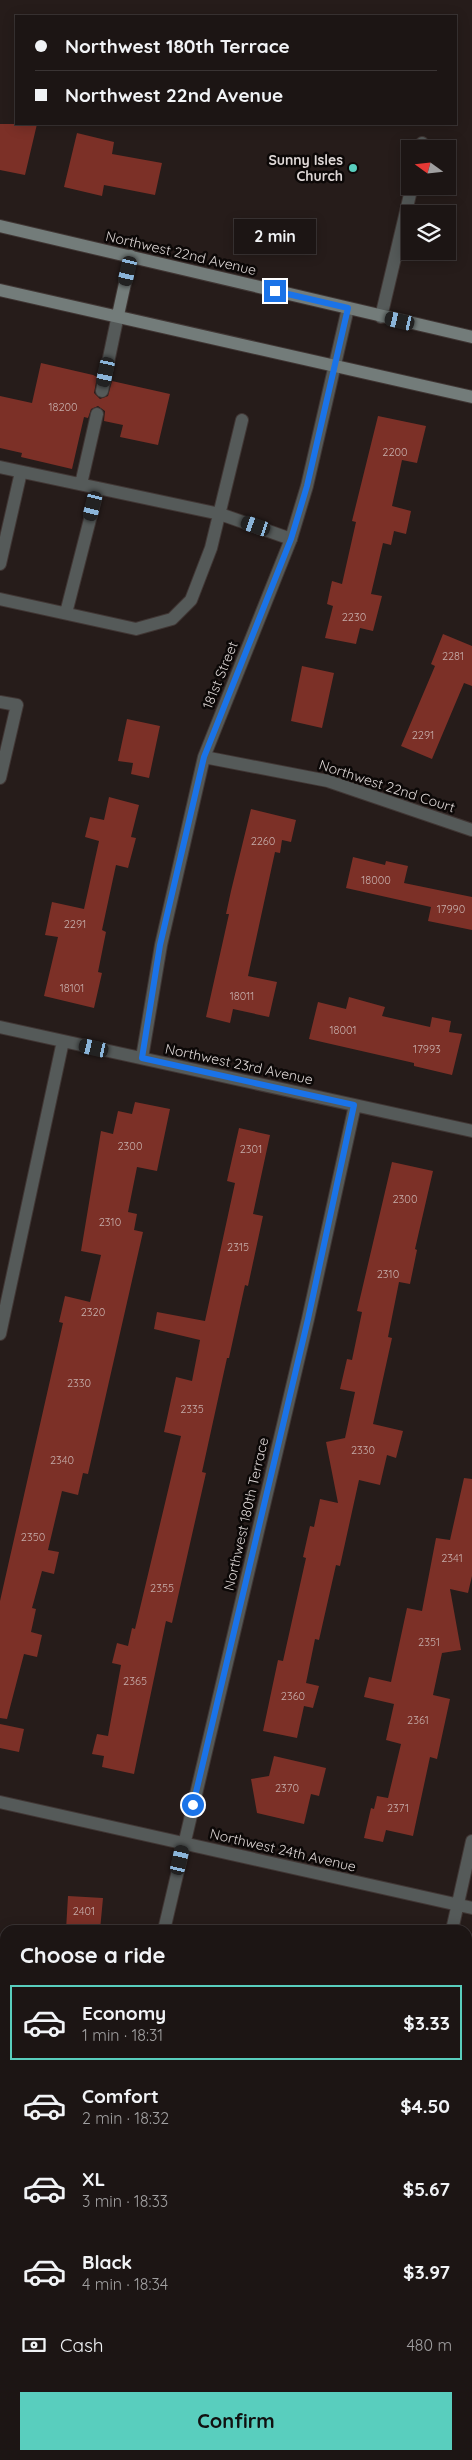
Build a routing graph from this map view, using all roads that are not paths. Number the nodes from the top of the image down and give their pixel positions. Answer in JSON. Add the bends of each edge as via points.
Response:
{"nodes":[{"id":1,"x":410,"y":195,"type":"edge"},
{"id":2,"x":0,"y":226,"type":"edge"},
{"id":3,"x":131,"y":256,"type":"junction"},
{"id":4,"x":0,"y":290,"type":"edge"},
{"id":5,"x":348,"y":308,"type":"junction"},
{"id":6,"x":118,"y":315,"type":"junction"},
{"id":7,"x":381,"y":317,"type":"junction"},
{"id":8,"x":472,"y":337,"type":"edge"},
{"id":9,"x":334,"y":366,"type":"junction"},
{"id":10,"x":102,"y":391,"type":"dead end"},
{"id":11,"x":472,"y":397,"type":"edge"},
{"id":12,"x":97,"y":414,"type":"dead end"},
{"id":13,"x":242,"y":420,"type":"dead end"},
{"id":14,"x":0,"y":467,"type":"edge"},
{"id":15,"x":21,"y":472,"type":"junction"},
{"id":16,"x":81,"y":484,"type":"junction"},
{"id":17,"x":98,"y":488,"type":"junction"},
{"id":18,"x":220,"y":514,"type":"junction"},
{"id":19,"x":291,"y":539,"type":"junction"},
{"id":20,"x":0,"y":564,"type":"edge"},
{"id":21,"x":0,"y":599,"type":"edge"},
{"id":22,"x":66,"y":613,"type":"junction"},
{"id":23,"x":0,"y":702,"type":"edge"},
{"id":24,"x":204,"y":757,"type":"junction"},
{"id":25,"x":0,"y":778,"type":"edge"},
{"id":26,"x":472,"y":830,"type":"edge"},
{"id":27,"x":0,"y":1028,"type":"edge"},
{"id":28,"x":62,"y":1041,"type":"junction"},
{"id":29,"x":142,"y":1058,"type":"junction"},
{"id":30,"x":354,"y":1105,"type":"junction"},
{"id":31,"x":472,"y":1131,"type":"edge"},
{"id":32,"x":0,"y":1334,"type":"edge"},
{"id":33,"x":0,"y":1802,"type":"edge"},
{"id":34,"x":472,"y":1841,"type":"edge"},
{"id":35,"x":184,"y":1843,"type":"junction"},
{"id":36,"x":458,"y":1904,"type":"junction"},
{"id":37,"x":472,"y":1908,"type":"edge"},
{"id":38,"x":165,"y":1925,"type":"edge"},
{"id":39,"x":453,"y":1925,"type":"edge"}],
"edges":[{"from":1,"to":7,"type":"street"},
{"from":2,"to":3,"type":"main road","name":"Northwest 22nd Avenue"},
{"from":3,"to":5,"type":"main road","name":"Northwest 22nd Avenue"},
{"from":3,"to":6,"type":"main road"},
{"from":4,"to":6,"type":"main road"},
{"from":5,"to":7,"type":"main road","name":"Northwest 22nd Avenue"},
{"from":5,"to":9,"type":"street","name":"181st Street"},
{"from":6,"to":9,"type":"main road"},
{"from":6,"to":10,"type":"street"},
{"from":7,"to":8,"type":"main road","name":"Northwest 22nd Avenue"},
{"from":9,"to":11,"type":"main road"},
{"from":9,"to":19,"type":"street","name":"181st Street","via":[[307,486]]},
{"from":12,"to":16,"type":"street"},
{"from":13,"to":18,"type":"street"},
{"from":14,"to":15,"type":"street"},
{"from":15,"to":16,"type":"street"},
{"from":15,"to":20,"type":"street"},
{"from":16,"to":17,"type":"street"},
{"from":17,"to":18,"type":"street"},
{"from":17,"to":22,"type":"street"},
{"from":18,"to":19,"type":"street"},
{"from":18,"to":22,"type":"street","via":[[191,600],[172,619],[136,629]]},
{"from":19,"to":24,"type":"street","name":"181st Street"},
{"from":21,"to":22,"type":"street"},
{"from":23,"to":25,"type":"street","via":[[17,706]]},
{"from":24,"to":26,"type":"street","name":"Northwest 22nd Court","via":[[328,781]]},
{"from":24,"to":29,"type":"street","name":"181st Street","via":[[160,945]]},
{"from":27,"to":28,"type":"street","name":"Northwest 23rd Avenue"},
{"from":28,"to":29,"type":"street","name":"Northwest 23rd Avenue"},
{"from":28,"to":32,"type":"street"},
{"from":29,"to":30,"type":"street","name":"Northwest 23rd Avenue"},
{"from":30,"to":31,"type":"street","name":"Northwest 23rd Avenue"},
{"from":30,"to":35,"type":"street","name":"Northwest 180th Terrace","via":[[308,1319]]},
{"from":33,"to":35,"type":"street","name":"Northwest 24th Avenue"},
{"from":34,"to":36,"type":"street"},
{"from":35,"to":36,"type":"street","name":"Northwest 24th Avenue"},
{"from":35,"to":38,"type":"street","name":"Northwest 180th Terrace"},
{"from":36,"to":37,"type":"street","name":"Northwest 24th Avenue"},
{"from":36,"to":39,"type":"street"}]}
